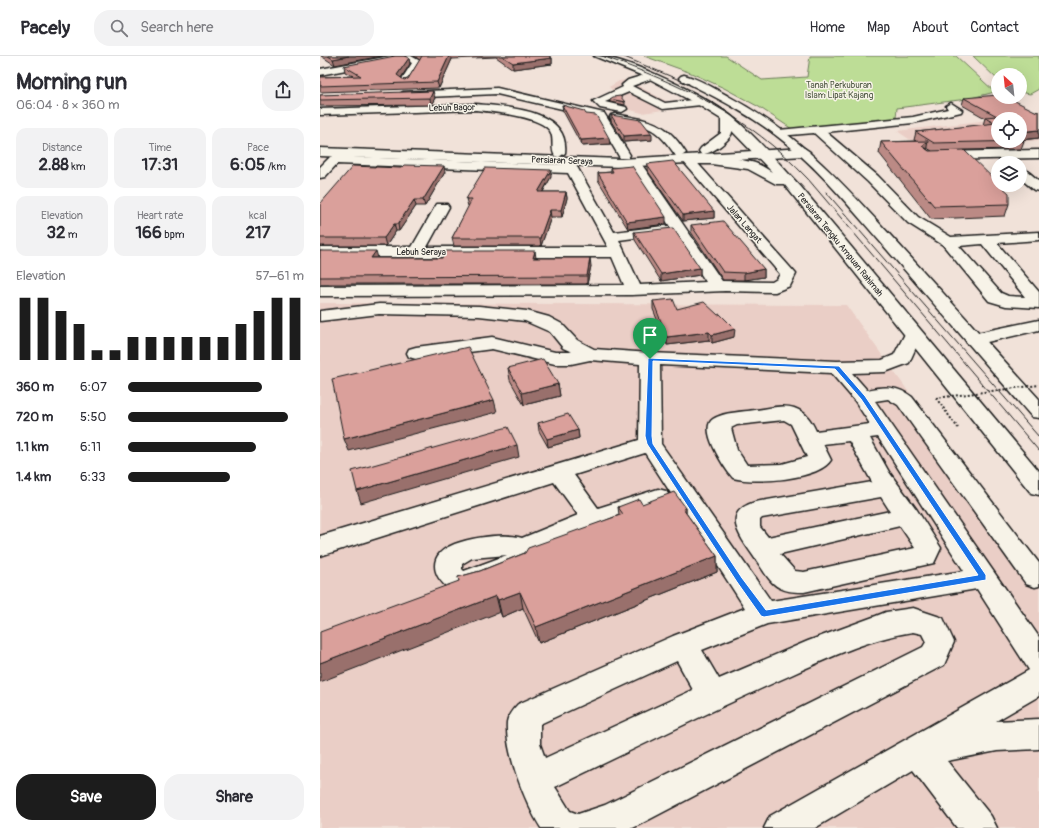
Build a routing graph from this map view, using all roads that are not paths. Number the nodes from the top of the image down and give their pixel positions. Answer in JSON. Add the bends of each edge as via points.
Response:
{"nodes":[{"id":1,"x":356,"y":56,"type":"edge"},
{"id":2,"x":404,"y":56,"type":"edge"},
{"id":3,"x":598,"y":56,"type":"edge"},
{"id":4,"x":626,"y":56,"type":"edge"},
{"id":5,"x":644,"y":62,"type":"dead end"},
{"id":6,"x":369,"y":64,"type":"junction"},
{"id":7,"x":322,"y":68,"type":"edge"},
{"id":8,"x":673,"y":73,"type":"dead end"},
{"id":9,"x":651,"y":76,"type":"junction"},
{"id":10,"x":405,"y":82,"type":"edge"},
{"id":11,"x":326,"y":83,"type":"edge"},
{"id":12,"x":629,"y":88,"type":"junction"},
{"id":13,"x":392,"y":95,"type":"edge"},
{"id":14,"x":701,"y":102,"type":"junction"},
{"id":15,"x":663,"y":106,"type":"junction"},
{"id":16,"x":951,"y":106,"type":"dead end"},
{"id":17,"x":630,"y":109,"type":"dead end"},
{"id":18,"x":645,"y":109,"type":"dead end"},
{"id":19,"x":320,"y":112,"type":"edge"},
{"id":20,"x":600,"y":115,"type":"junction"},
{"id":21,"x":726,"y":118,"type":"junction"},
{"id":22,"x":913,"y":120,"type":"junction"},
{"id":23,"x":550,"y":124,"type":"junction"},
{"id":24,"x":931,"y":130,"type":"edge"},
{"id":25,"x":818,"y":131,"type":"junction"},
{"id":26,"x":779,"y":134,"type":"junction"},
{"id":27,"x":799,"y":148,"type":"junction"},
{"id":28,"x":759,"y":150,"type":"junction"},
{"id":29,"x":705,"y":151,"type":"junction"},
{"id":30,"x":326,"y":152,"type":"edge"},
{"id":31,"x":457,"y":153,"type":"junction"},
{"id":32,"x":1039,"y":154,"type":"edge"},
{"id":33,"x":999,"y":155,"type":"joint"},
{"id":34,"x":684,"y":156,"type":"junction"},
{"id":35,"x":927,"y":157,"type":"edge"},
{"id":36,"x":629,"y":159,"type":"junction"},
{"id":37,"x":566,"y":161,"type":"junction"},
{"id":38,"x":320,"y":174,"type":"edge"},
{"id":39,"x":1027,"y":178,"type":"edge"},
{"id":40,"x":1039,"y":187,"type":"edge"},
{"id":41,"x":796,"y":190,"type":"junction"},
{"id":42,"x":442,"y":207,"type":"dead end"},
{"id":43,"x":741,"y":220,"type":"junction"},
{"id":44,"x":725,"y":222,"type":"edge"},
{"id":45,"x":694,"y":226,"type":"edge"},
{"id":46,"x":678,"y":228,"type":"junction"},
{"id":47,"x":610,"y":237,"type":"junction"},
{"id":48,"x":1032,"y":237,"type":"edge"},
{"id":49,"x":986,"y":240,"type":"junction"},
{"id":50,"x":948,"y":242,"type":"junction"},
{"id":51,"x":320,"y":252,"type":"edge"},
{"id":52,"x":417,"y":252,"type":"junction"},
{"id":53,"x":618,"y":252,"type":"junction"},
{"id":54,"x":1039,"y":252,"type":"edge"},
{"id":55,"x":718,"y":287,"type":"junction"},
{"id":56,"x":632,"y":290,"type":"junction"},
{"id":57,"x":320,"y":291,"type":"edge"},
{"id":58,"x":1038,"y":301,"type":"edge"},
{"id":59,"x":320,"y":316,"type":"edge"},
{"id":60,"x":1039,"y":325,"type":"edge"},
{"id":61,"x":913,"y":334,"type":"junction"},
{"id":62,"x":974,"y":339,"type":"junction"},
{"id":63,"x":416,"y":353,"type":"dead end"},
{"id":64,"x":590,"y":354,"type":"junction"},
{"id":65,"x":650,"y":359,"type":"junction"},
{"id":66,"x":837,"y":367,"type":"junction"},
{"id":67,"x":863,"y":398,"type":"junction"},
{"id":68,"x":1039,"y":412,"type":"edge"},
{"id":69,"x":885,"y":429,"type":"junction"},
{"id":70,"x":856,"y":433,"type":"junction"},
{"id":71,"x":810,"y":439,"type":"dead end"},
{"id":72,"x":650,"y":444,"type":"junction"},
{"id":73,"x":559,"y":471,"type":"junction"},
{"id":74,"x":888,"y":487,"type":"junction"},
{"id":75,"x":1039,"y":487,"type":"edge"},
{"id":76,"x":658,"y":497,"type":"edge"},
{"id":77,"x":908,"y":516,"type":"junction"},
{"id":78,"x":593,"y":519,"type":"junction"},
{"id":79,"x":326,"y":548,"type":"edge"},
{"id":80,"x":523,"y":548,"type":"dead end"},
{"id":81,"x":762,"y":548,"type":"junction"},
{"id":82,"x":984,"y":578,"type":"junction"},
{"id":83,"x":1035,"y":578,"type":"dead end"},
{"id":84,"x":764,"y":613,"type":"junction"},
{"id":85,"x":683,"y":645,"type":"junction"},
{"id":86,"x":1039,"y":661,"type":"edge"},
{"id":87,"x":1039,"y":680,"type":"edge"},
{"id":88,"x":713,"y":696,"type":"junction"},
{"id":89,"x":1039,"y":734,"type":"edge"},
{"id":90,"x":918,"y":750,"type":"junction"},
{"id":91,"x":536,"y":779,"type":"junction"},
{"id":92,"x":569,"y":828,"type":"edge"},
{"id":93,"x":587,"y":828,"type":"edge"},
{"id":94,"x":782,"y":828,"type":"edge"},
{"id":95,"x":979,"y":828,"type":"edge"}],
"edges":[{"from":1,"to":6,"type":"main road"},
{"from":2,"to":6,"type":"main road"},
{"from":2,"to":10,"type":"main road","via":[[417,62]]},
{"from":3,"to":9,"type":"main road","name":"Persiaran Tengku Ampuan Rahimah"},
{"from":4,"to":5,"type":"main road"},
{"from":6,"to":7,"type":"main road"},
{"from":7,"to":11,"type":"main road","via":[[332,73]]},
{"from":8,"to":26,"type":"main road","via":[[722,96]]},
{"from":9,"to":12,"type":"main road","via":[[631,82],[627,85]]},
{"from":9,"to":14,"type":"main road","name":"Persiaran Tengku Ampuan Rahimah"},
{"from":12,"to":15,"type":"main road"},
{"from":12,"to":17,"type":"main road","via":[[598,101],[612,108]]},
{"from":13,"to":20,"type":"main road","via":[[497,92]]},
{"from":14,"to":15,"type":"main road"},
{"from":14,"to":21,"type":"main road","name":"Persiaran Tengku Ampuan Rahimah"},
{"from":15,"to":18,"type":"main road"},
{"from":16,"to":22,"type":"main road","via":[[957,110]]},
{"from":19,"to":23,"type":"main road","name":"Lebuh Bagor","via":[[476,107],[492,108]]},
{"from":20,"to":23,"type":"main road","name":"Jalan Langat"},
{"from":20,"to":34,"type":"main road","name":"Jalan Langat","via":[[655,126],[672,138]]},
{"from":20,"to":36,"type":"main road"},
{"from":21,"to":28,"type":"main road","name":"Persiaran Tengku Ampuan Rahimah"},
{"from":21,"to":29,"type":"main road","via":[[727,134]]},
{"from":22,"to":24,"type":"main road"},
{"from":22,"to":25,"type":"main road"},
{"from":23,"to":37,"type":"main road","via":[[560,137]]},
{"from":25,"to":26,"type":"main road"},
{"from":25,"to":50,"type":"main road","via":[[874,179],[913,220]]},
{"from":26,"to":27,"type":"main road"},
{"from":27,"to":28,"type":"main road","name":"Persiaran Seraya"},
{"from":27,"to":62,"type":"main road","via":[[825,173]]},
{"from":28,"to":29,"type":"main road","name":"Persiaran Seraya"},
{"from":28,"to":34,"type":"main road","name":"Persiaran Seraya"},
{"from":28,"to":41,"type":"main road","name":"Persiaran Tengku Ampuan Rahimah"},
{"from":29,"to":34,"type":"main road","name":"Persiaran Seraya"},
{"from":30,"to":31,"type":"main road","name":"Persiaran Seraya"},
{"from":30,"to":31,"type":"main road","name":"Persiaran Seraya"},
{"from":30,"to":37,"type":"main road","name":"Persiaran Seraya"},
{"from":30,"to":38,"type":"main road"},
{"from":31,"to":37,"type":"main road","name":"Persiaran Seraya"},
{"from":32,"to":33,"type":"main road"},
{"from":33,"to":35,"type":"main road"},
{"from":34,"to":36,"type":"main road","name":"Persiaran Seraya"},
{"from":34,"to":41,"type":"main road","via":[[752,166]]},
{"from":34,"to":43,"type":"main road","name":"Jalan Langat"},
{"from":36,"to":37,"type":"main road","name":"Persiaran Seraya"},
{"from":36,"to":46,"type":"main road"},
{"from":37,"to":47,"type":"main road"},
{"from":39,"to":40,"type":"main road"},
{"from":41,"to":61,"type":"main road","name":"Persiaran Tengku Ampuan Rahimah"},
{"from":42,"to":52,"type":"main road"},
{"from":43,"to":44,"type":"main road"},
{"from":43,"to":55,"type":"main road","name":"Jalan Langat","via":[[788,274],[784,282],[775,287]]},
{"from":45,"to":46,"type":"main road"},
{"from":46,"to":47,"type":"main road"},
{"from":46,"to":55,"type":"main road"},
{"from":47,"to":53,"type":"main road"},
{"from":48,"to":49,"type":"main road"},
{"from":48,"to":54,"type":"main road"},
{"from":49,"to":50,"type":"main road"},
{"from":49,"to":58,"type":"main road"},
{"from":50,"to":58,"type":"main road","via":[[995,296],[1006,301]]},
{"from":51,"to":52,"type":"main road","name":"Lebuh Seraya"},
{"from":52,"to":53,"type":"main road","name":"Lebuh Seraya"},
{"from":53,"to":56,"type":"main road","via":[[632,284]]},
{"from":55,"to":56,"type":"main road"},
{"from":56,"to":57,"type":"main road"},
{"from":59,"to":64,"type":"main road","via":[[379,309],[479,311],[527,316],[556,328],[570,344]]},
{"from":60,"to":62,"type":"main road"},
{"from":61,"to":66,"type":"main road","via":[[902,359],[885,366]]},
{"from":61,"to":75,"type":"main road","name":"Persiaran Tengku Ampuan Rahimah"},
{"from":62,"to":68,"type":"main road"},
{"from":63,"to":64,"type":"main road","via":[[492,343],[556,358]]},
{"from":64,"to":65,"type":"main road"},
{"from":65,"to":66,"type":"main road"},
{"from":65,"to":72,"type":"main road"},
{"from":66,"to":67,"type":"main road"},
{"from":67,"to":69,"type":"main road"},
{"from":67,"to":83,"type":"main road","via":[[878,393],[896,393],[905,401]]},
{"from":69,"to":70,"type":"main road"},
{"from":69,"to":82,"type":"main road"},
{"from":70,"to":71,"type":"main road"},
{"from":70,"to":74,"type":"main road","via":[[867,456]]},
{"from":72,"to":73,"type":"main road"},
{"from":72,"to":84,"type":"main road"},
{"from":73,"to":78,"type":"main road"},
{"from":73,"to":79,"type":"main road"},
{"from":74,"to":77,"type":"main road"},
{"from":74,"to":81,"type":"main road","via":[[755,511],[748,517],[748,528]]},
{"from":76,"to":78,"type":"main road"},
{"from":77,"to":81,"type":"main road"},
{"from":77,"to":81,"type":"main road","via":[[928,548],[925,556],[804,582],[789,580],[779,572]]},
{"from":78,"to":80,"type":"main road"},
{"from":82,"to":84,"type":"main road"},
{"from":82,"to":86,"type":"main road"},
{"from":84,"to":85,"type":"main road"},
{"from":85,"to":88,"type":"main road"},
{"from":85,"to":91,"type":"main road","via":[[529,714],[523,721],[524,744]]},
{"from":87,"to":90,"type":"main road"},
{"from":88,"to":91,"type":"main road"},
{"from":88,"to":93,"type":"main road","via":[[818,650],[886,624],[913,620],[932,626],[940,642],[934,656],[610,821]]},
{"from":89,"to":90,"type":"main road","via":[[997,736]]},
{"from":90,"to":94,"type":"main road"},
{"from":90,"to":95,"type":"main road"},
{"from":91,"to":92,"type":"main road","via":[[543,800],[558,823]]}]}
